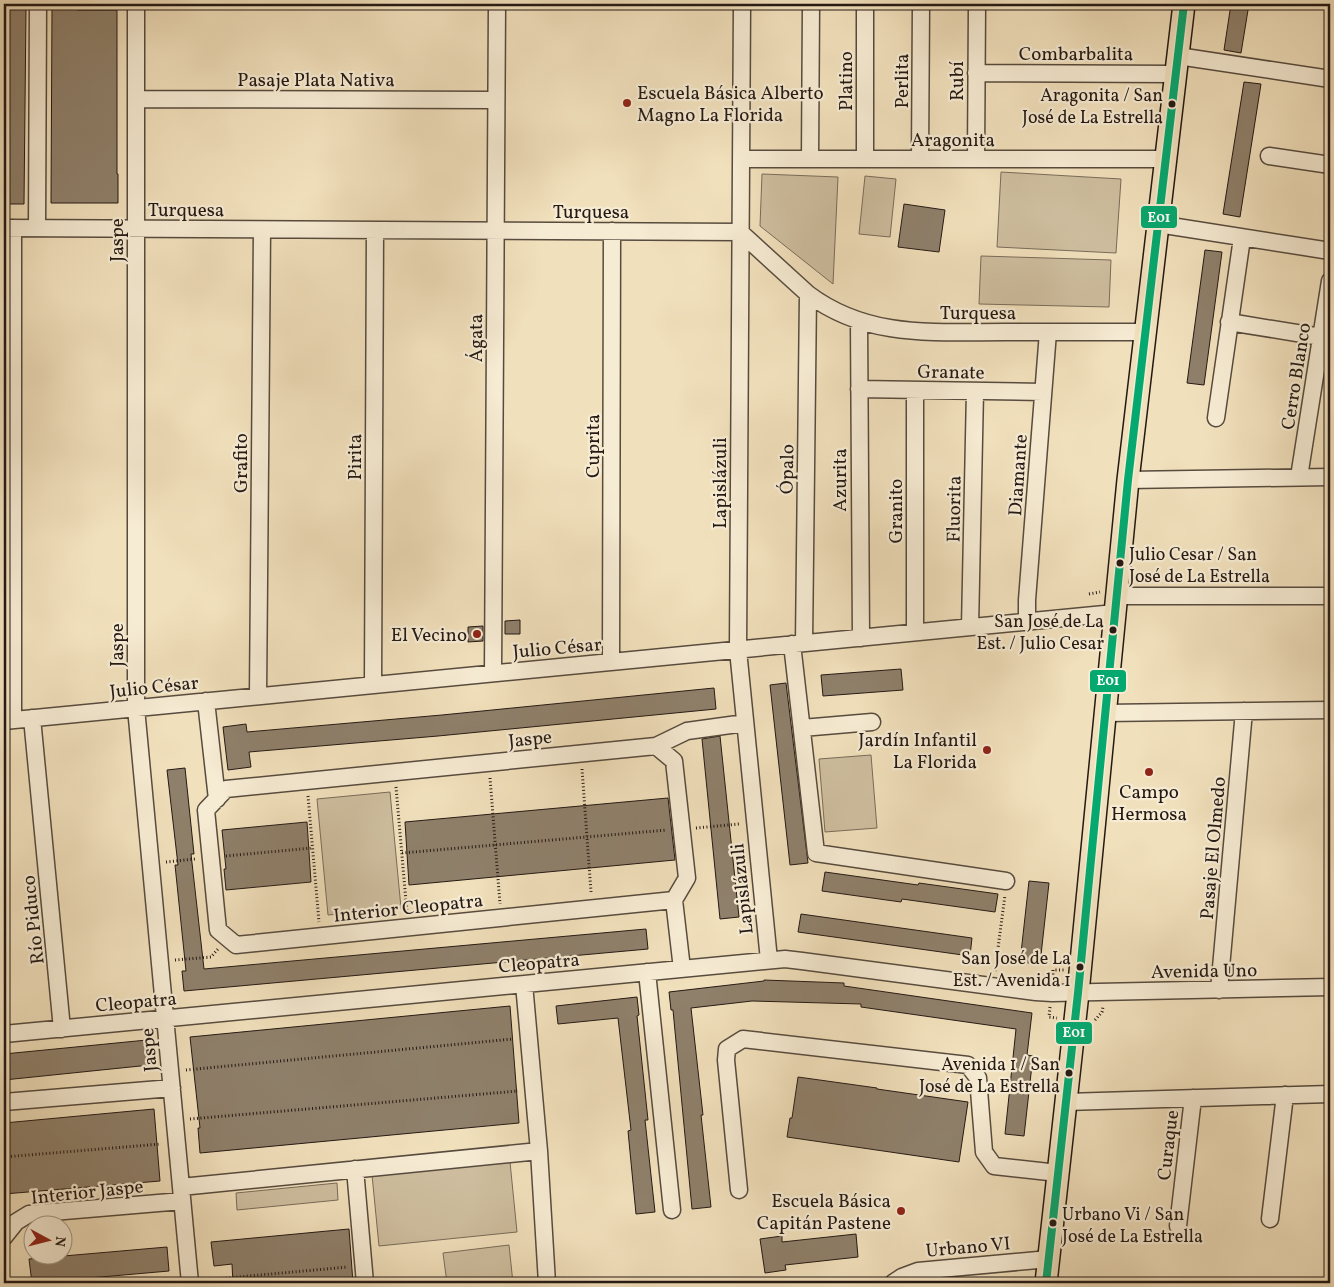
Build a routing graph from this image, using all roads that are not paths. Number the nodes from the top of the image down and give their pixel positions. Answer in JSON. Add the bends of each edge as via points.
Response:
{"nodes":[{"id":1,"x":38,"y":4,"type":"edge"},
{"id":2,"x":136,"y":4,"type":"edge"},
{"id":3,"x":497,"y":4,"type":"edge"},
{"id":4,"x":742,"y":4,"type":"edge"},
{"id":5,"x":811,"y":4,"type":"edge"},
{"id":6,"x":866,"y":4,"type":"edge"},
{"id":7,"x":921,"y":4,"type":"edge"},
{"id":8,"x":977,"y":4,"type":"edge"},
{"id":9,"x":1184,"y":4,"type":"edge"},
{"id":10,"x":1177,"y":65,"type":"junction"},
{"id":11,"x":976,"y":73,"type":"junction"},
{"id":12,"x":1330,"y":79,"type":"edge"},
{"id":13,"x":136,"y":99,"type":"junction"},
{"id":14,"x":496,"y":100,"type":"junction"},
{"id":15,"x":1269,"y":156,"type":"dead end"},
{"id":16,"x":741,"y":159,"type":"junction"},
{"id":17,"x":810,"y":159,"type":"junction"},
{"id":18,"x":865,"y":159,"type":"junction"},
{"id":19,"x":920,"y":159,"type":"junction"},
{"id":20,"x":976,"y":159,"type":"junction"},
{"id":21,"x":1166,"y":159,"type":"junction"},
{"id":22,"x":1330,"y":165,"type":"edge"},
{"id":23,"x":1158,"y":224,"type":"junction"},
{"id":24,"x":8,"y":228,"type":"edge"},
{"id":25,"x":38,"y":228,"type":"junction"},
{"id":26,"x":136,"y":229,"type":"junction"},
{"id":27,"x":262,"y":230,"type":"junction"},
{"id":28,"x":375,"y":230,"type":"junction"},
{"id":29,"x":496,"y":230,"type":"junction"},
{"id":30,"x":612,"y":231,"type":"junction"},
{"id":31,"x":740,"y":232,"type":"junction"},
{"id":32,"x":1242,"y":238,"type":"junction"},
{"id":33,"x":1330,"y":251,"type":"edge"},
{"id":34,"x":1330,"y":281,"type":"edge"},
{"id":35,"x":808,"y":294,"type":"junction"},
{"id":36,"x":859,"y":321,"type":"junction"},
{"id":37,"x":1230,"y":322,"type":"junction"},
{"id":38,"x":1048,"y":332,"type":"junction"},
{"id":39,"x":1145,"y":332,"type":"junction"},
{"id":40,"x":8,"y":333,"type":"edge"},
{"id":41,"x":1322,"y":337,"type":"junction"},
{"id":42,"x":859,"y":389,"type":"junction"},
{"id":43,"x":915,"y":390,"type":"junction"},
{"id":44,"x":975,"y":391,"type":"junction"},
{"id":45,"x":1044,"y":392,"type":"junction"},
{"id":46,"x":1216,"y":418,"type":"dead end"},
{"id":47,"x":1299,"y":477,"type":"junction"},
{"id":48,"x":1330,"y":477,"type":"edge"},
{"id":49,"x":1128,"y":480,"type":"junction"},
{"id":50,"x":9,"y":535,"type":"edge"},
{"id":51,"x":1330,"y":596,"type":"edge"},
{"id":52,"x":1116,"y":604,"type":"junction"},
{"id":53,"x":1027,"y":622,"type":"junction"},
{"id":54,"x":970,"y":627,"type":"junction"},
{"id":55,"x":915,"y":632,"type":"junction"},
{"id":56,"x":860,"y":638,"type":"junction"},
{"id":57,"x":798,"y":644,"type":"junction"},
{"id":58,"x":738,"y":650,"type":"junction"},
{"id":59,"x":611,"y":662,"type":"junction"},
{"id":60,"x":493,"y":673,"type":"junction"},
{"id":61,"x":373,"y":685,"type":"junction"},
{"id":62,"x":258,"y":696,"type":"junction"},
{"id":63,"x":206,"y":701,"type":"junction"},
{"id":64,"x":136,"y":708,"type":"junction"},
{"id":65,"x":1330,"y":710,"type":"edge"},
{"id":66,"x":1244,"y":711,"type":"junction"},
{"id":67,"x":1105,"y":713,"type":"junction"},
{"id":68,"x":32,"y":718,"type":"junction"},
{"id":69,"x":9,"y":720,"type":"edge"},
{"id":70,"x":872,"y":722,"type":"dead end"},
{"id":71,"x":745,"y":723,"type":"junction"},
{"id":72,"x":802,"y":728,"type":"junction"},
{"id":73,"x":656,"y":746,"type":"junction"},
{"id":74,"x":217,"y":799,"type":"junction"},
{"id":75,"x":1006,"y":881,"type":"road end"},
{"id":76,"x":674,"y":900,"type":"junction"},
{"id":77,"x":769,"y":960,"type":"junction"},
{"id":78,"x":682,"y":969,"type":"junction"},
{"id":79,"x":647,"y":972,"type":"junction"},
{"id":80,"x":524,"y":984,"type":"junction"},
{"id":81,"x":1330,"y":987,"type":"edge"},
{"id":82,"x":1219,"y":990,"type":"junction"},
{"id":83,"x":1078,"y":993,"type":"junction"},
{"id":84,"x":165,"y":1019,"type":"junction"},
{"id":85,"x":62,"y":1028,"type":"junction"},
{"id":86,"x":4,"y":1034,"type":"edge"},
{"id":87,"x":171,"y":1080,"type":"junction"},
{"id":88,"x":1330,"y":1094,"type":"edge"},
{"id":89,"x":1284,"y":1095,"type":"junction"},
{"id":90,"x":1193,"y":1098,"type":"junction"},
{"id":91,"x":4,"y":1102,"type":"edge"},
{"id":92,"x":1066,"y":1102,"type":"junction"},
{"id":93,"x":539,"y":1151,"type":"junction"},
{"id":94,"x":354,"y":1169,"type":"junction"},
{"id":95,"x":1058,"y":1173,"type":"junction"},
{"id":96,"x":739,"y":1190,"type":"dead end"},
{"id":97,"x":182,"y":1194,"type":"junction"},
{"id":98,"x":672,"y":1210,"type":"dead end"},
{"id":99,"x":1270,"y":1219,"type":"dead end"},
{"id":100,"x":1178,"y":1226,"type":"dead end"},
{"id":101,"x":4,"y":1237,"type":"edge"},
{"id":102,"x":1049,"y":1259,"type":"junction"},
{"id":103,"x":190,"y":1282,"type":"edge"},
{"id":104,"x":365,"y":1283,"type":"edge"},
{"id":105,"x":547,"y":1283,"type":"edge"},
{"id":106,"x":893,"y":1283,"type":"edge"},
{"id":107,"x":1046,"y":1283,"type":"edge"}],
"edges":[{"from":1,"to":25,"type":"street"},
{"from":2,"to":13,"type":"street","name":"Jaspe"},
{"from":3,"to":14,"type":"street","name":"Ágata"},
{"from":4,"to":16,"type":"street","name":"Lapislázuli"},
{"from":5,"to":17,"type":"street"},
{"from":6,"to":18,"type":"street","name":"Platino"},
{"from":7,"to":19,"type":"street","name":"Perlita"},
{"from":8,"to":11,"type":"street","name":"Rubí"},
{"from":9,"to":10,"type":"main road"},
{"from":10,"to":11,"type":"street","name":"Combarbalita"},
{"from":10,"to":12,"type":"street","name":"Combarbalita"},
{"from":10,"to":21,"type":"main road"},
{"from":11,"to":20,"type":"street","name":"Rubí"},
{"from":13,"to":14,"type":"street","name":"Pasaje Plata Nativa"},
{"from":13,"to":26,"type":"street","name":"Jaspe"},
{"from":14,"to":29,"type":"street","name":"Ágata"},
{"from":15,"to":22,"type":"street"},
{"from":16,"to":17,"type":"street","name":"Aragonita"},
{"from":16,"to":31,"type":"street","name":"Lapislázuli"},
{"from":17,"to":18,"type":"street","name":"Aragonita"},
{"from":18,"to":19,"type":"street","name":"Aragonita"},
{"from":19,"to":20,"type":"street","name":"Aragonita"},
{"from":20,"to":21,"type":"street","name":"Aragonita"},
{"from":21,"to":23,"type":"main road"},
{"from":23,"to":32,"type":"street"},
{"from":23,"to":39,"type":"main road"},
{"from":24,"to":25,"type":"street","name":"Turquesa"},
{"from":24,"to":40,"type":"street"},
{"from":25,"to":26,"type":"street","name":"Turquesa"},
{"from":26,"to":27,"type":"street","name":"Turquesa"},
{"from":26,"to":64,"type":"street","name":"Jaspe"},
{"from":27,"to":28,"type":"street","name":"Turquesa"},
{"from":27,"to":62,"type":"street","name":"Grafito"},
{"from":28,"to":29,"type":"street","name":"Turquesa"},
{"from":28,"to":61,"type":"street","name":"Pirita"},
{"from":29,"to":30,"type":"street","name":"Turquesa"},
{"from":29,"to":60,"type":"street","name":"Ágata"},
{"from":30,"to":31,"type":"street","name":"Turquesa"},
{"from":30,"to":59,"type":"street","name":"Cuprita"},
{"from":31,"to":35,"type":"street","name":"Turquesa"},
{"from":31,"to":58,"type":"street","name":"Lapislázuli"},
{"from":32,"to":33,"type":"street"},
{"from":32,"to":37,"type":"street"},
{"from":34,"to":41,"type":"street","name":"Cerro Blanco"},
{"from":35,"to":36,"type":"street","name":"Turquesa","via":[[833,311]]},
{"from":35,"to":57,"type":"street","name":"Ópalo"},
{"from":36,"to":38,"type":"street","name":"Turquesa","via":[[905,330]]},
{"from":36,"to":42,"type":"street","name":"Azurita"},
{"from":37,"to":41,"type":"street"},
{"from":37,"to":46,"type":"street"},
{"from":38,"to":39,"type":"street","name":"Turquesa"},
{"from":38,"to":45,"type":"street","name":"Diamante"},
{"from":39,"to":49,"type":"main road"},
{"from":40,"to":50,"type":"street"},
{"from":41,"to":47,"type":"street","name":"Cerro Blanco"},
{"from":42,"to":43,"type":"street","name":"Granate"},
{"from":42,"to":56,"type":"street","name":"Azurita"},
{"from":43,"to":44,"type":"street","name":"Granate"},
{"from":43,"to":55,"type":"street","name":"Granito"},
{"from":44,"to":45,"type":"street","name":"Granate"},
{"from":44,"to":54,"type":"street","name":"Fluorita"},
{"from":45,"to":53,"type":"street","name":"Diamante"},
{"from":47,"to":48,"type":"street"},
{"from":47,"to":49,"type":"street"},
{"from":49,"to":52,"type":"main road"},
{"from":50,"to":69,"type":"street"},
{"from":51,"to":52,"type":"street","name":"Julio César"},
{"from":52,"to":53,"type":"street","name":"Julio César"},
{"from":52,"to":67,"type":"main road"},
{"from":53,"to":54,"type":"street","name":"Julio César"},
{"from":54,"to":55,"type":"street","name":"Julio César"},
{"from":55,"to":56,"type":"street","name":"Julio César"},
{"from":56,"to":57,"type":"street","name":"Julio César"},
{"from":57,"to":58,"type":"street","name":"Julio César"},
{"from":57,"to":72,"type":"street","name":"Ópalo"},
{"from":58,"to":59,"type":"street","name":"Julio César"},
{"from":58,"to":71,"type":"street","name":"Lapislázuli"},
{"from":59,"to":60,"type":"street","name":"Julio César"},
{"from":60,"to":61,"type":"street","name":"Julio César"},
{"from":61,"to":62,"type":"street","name":"Julio César"},
{"from":62,"to":63,"type":"street","name":"Julio César"},
{"from":63,"to":64,"type":"street","name":"Julio César"},
{"from":63,"to":74,"type":"street"},
{"from":64,"to":68,"type":"street","name":"Julio César"},
{"from":64,"to":84,"type":"street","name":"Jaspe"},
{"from":65,"to":66,"type":"street"},
{"from":66,"to":67,"type":"street"},
{"from":66,"to":82,"type":"street","name":"Pasaje El Olmedo"},
{"from":67,"to":83,"type":"main road"},
{"from":68,"to":69,"type":"street","name":"Julio César"},
{"from":68,"to":85,"type":"street","name":"Río Piduco"},
{"from":70,"to":72,"type":"street"},
{"from":71,"to":73,"type":"street","via":[[687,731]]},
{"from":71,"to":77,"type":"street","name":"Lapislázuli"},
{"from":72,"to":75,"type":"street","name":"Ópalo","via":[[816,853]]},
{"from":73,"to":74,"type":"street","name":"Jaspe","via":[[226,789]]},
{"from":73,"to":76,"type":"street","via":[[674,761],[682,829],[687,878]]},
{"from":74,"to":76,"type":"street","name":"Interior Cleopatra","via":[[206,810],[218,930],[236,945]]},
{"from":76,"to":78,"type":"street"},
{"from":77,"to":78,"type":"street","name":"Cleopatra"},
{"from":77,"to":83,"type":"street","name":"Cleopatra","via":[[802,960],[993,987]]},
{"from":78,"to":79,"type":"street","name":"Cleopatra"},
{"from":79,"to":80,"type":"street","name":"Cleopatra"},
{"from":79,"to":98,"type":"street"},
{"from":80,"to":84,"type":"street","name":"Cleopatra"},
{"from":80,"to":93,"type":"street"},
{"from":81,"to":82,"type":"street","name":"Avenida Uno"},
{"from":82,"to":83,"type":"street","name":"Avenida Uno"},
{"from":83,"to":92,"type":"main road"},
{"from":84,"to":85,"type":"street","name":"Cleopatra"},
{"from":84,"to":87,"type":"street","name":"Jaspe"},
{"from":85,"to":86,"type":"street","name":"Cleopatra"},
{"from":87,"to":91,"type":"street"},
{"from":87,"to":97,"type":"street","name":"Jaspe"},
{"from":88,"to":89,"type":"street","name":"Curaque"},
{"from":89,"to":90,"type":"street","name":"Curaque"},
{"from":89,"to":99,"type":"street"},
{"from":90,"to":92,"type":"street","name":"Curaque"},
{"from":90,"to":100,"type":"street","name":"Curaque"},
{"from":92,"to":95,"type":"main road"},
{"from":93,"to":94,"type":"street"},
{"from":93,"to":105,"type":"street"},
{"from":94,"to":97,"type":"street"},
{"from":94,"to":104,"type":"street"},
{"from":95,"to":96,"type":"street","via":[[994,1166],[984,1152],[978,1078],[968,1065],[743,1038],[727,1049],[726,1060]]},
{"from":95,"to":102,"type":"main road"},
{"from":97,"to":101,"type":"street","name":"Interior Jaspe","via":[[29,1214],[16,1222]]},
{"from":97,"to":103,"type":"street","name":"Jaspe"},
{"from":102,"to":106,"type":"street","name":"Urbano VI","via":[[918,1271]]},
{"from":102,"to":107,"type":"main road"}]}
